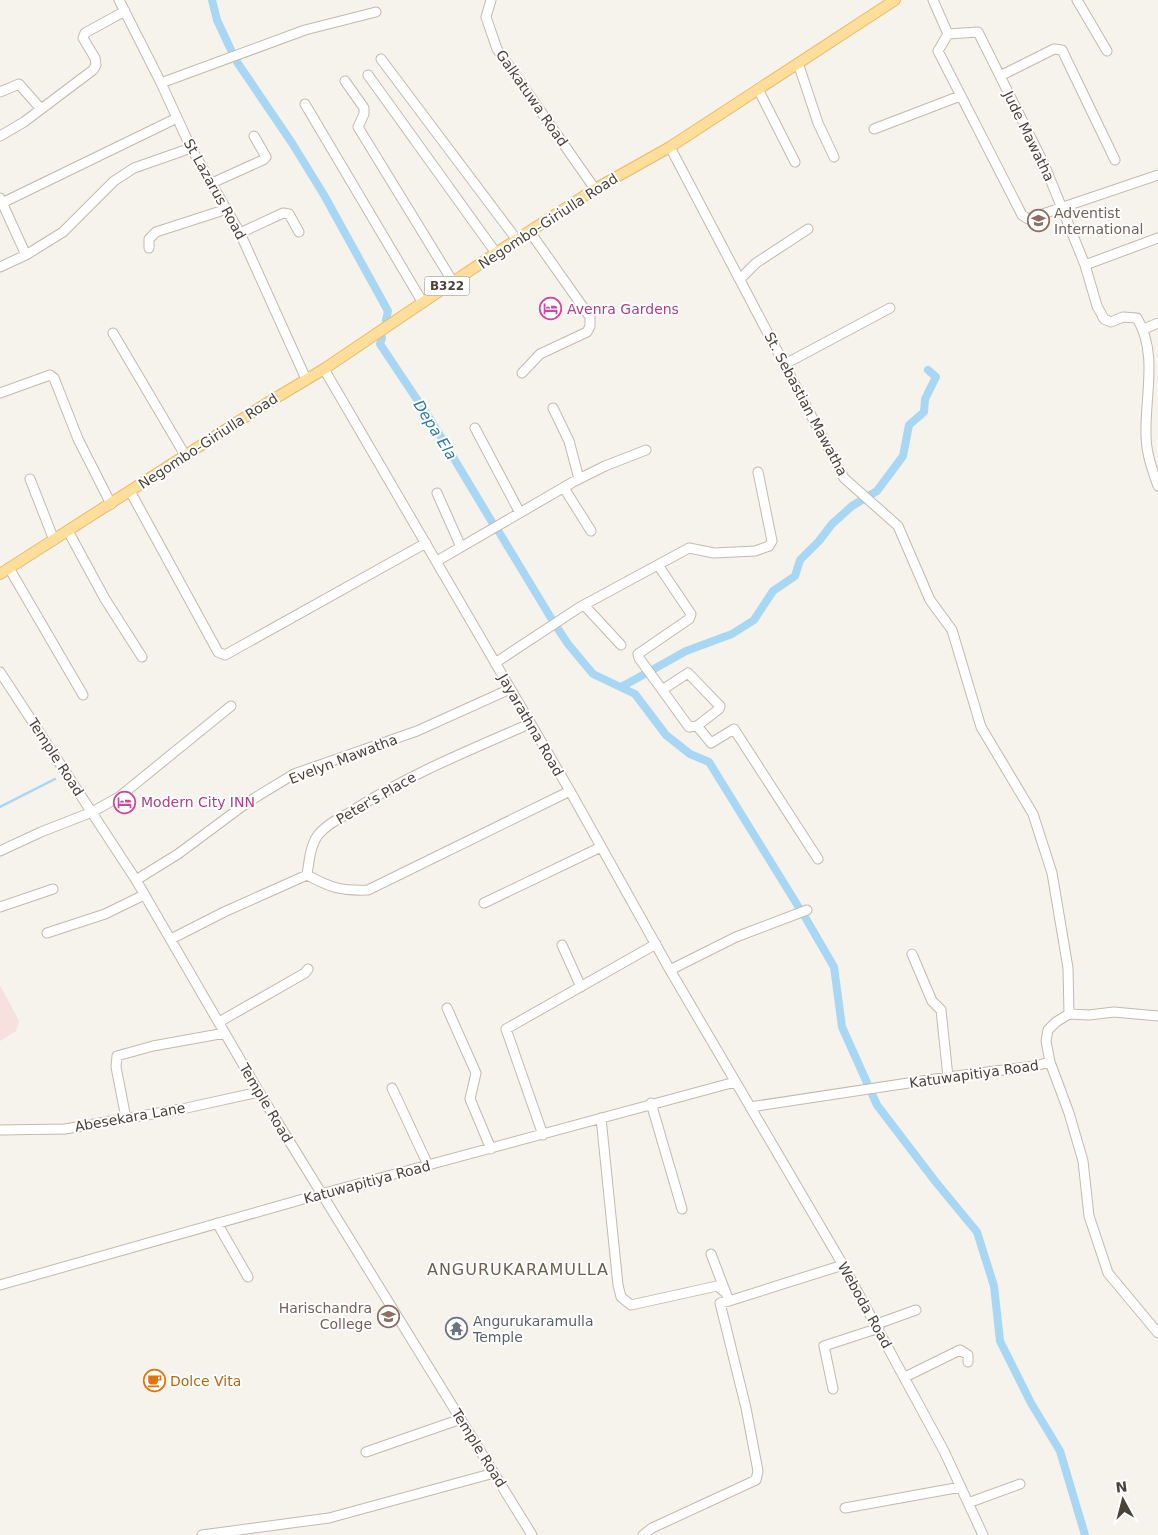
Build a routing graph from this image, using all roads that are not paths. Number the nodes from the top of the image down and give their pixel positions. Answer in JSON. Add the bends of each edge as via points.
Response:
{"nodes":[{"id":1,"x":119,"y":0,"type":"edge"},
{"id":2,"x":490,"y":0,"type":"edge"},
{"id":3,"x":895,"y":0,"type":"edge"},
{"id":4,"x":933,"y":0,"type":"edge"},
{"id":5,"x":1077,"y":0,"type":"edge"},
{"id":6,"x":125,"y":11,"type":"junction"},
{"id":7,"x":376,"y":12,"type":"dead end"},
{"id":8,"x":948,"y":34,"type":"junction"},
{"id":9,"x":1107,"y":51,"type":"dead end"},
{"id":10,"x":381,"y":59,"type":"dead end"},
{"id":11,"x":798,"y":63,"type":"junction"},
{"id":12,"x":368,"y":75,"type":"dead end"},
{"id":13,"x":1000,"y":76,"type":"junction"},
{"id":14,"x":345,"y":80,"type":"dead end"},
{"id":15,"x":161,"y":83,"type":"junction"},
{"id":16,"x":758,"y":89,"type":"junction"},
{"id":17,"x":0,"y":92,"type":"edge"},
{"id":18,"x":960,"y":96,"type":"junction"},
{"id":19,"x":305,"y":104,"type":"dead end"},
{"id":20,"x":41,"y":109,"type":"junction"},
{"id":21,"x":177,"y":118,"type":"junction"},
{"id":22,"x":874,"y":129,"type":"dead end"},
{"id":23,"x":0,"y":136,"type":"edge"},
{"id":24,"x":254,"y":136,"type":"dead end"},
{"id":25,"x":670,"y":147,"type":"junction"},
{"id":26,"x":191,"y":148,"type":"junction"},
{"id":27,"x":834,"y":156,"type":"dead end"},
{"id":28,"x":1115,"y":160,"type":"dead end"},
{"id":29,"x":795,"y":162,"type":"dead end"},
{"id":30,"x":1158,"y":175,"type":"edge"},
{"id":31,"x":212,"y":183,"type":"junction"},
{"id":32,"x":595,"y":189,"type":"junction"},
{"id":33,"x":1,"y":200,"type":"edge"},
{"id":34,"x":1063,"y":207,"type":"junction"},
{"id":35,"x":227,"y":209,"type":"junction"},
{"id":36,"x":808,"y":229,"type":"dead end"},
{"id":37,"x":299,"y":232,"type":"dead end"},
{"id":38,"x":530,"y":232,"type":"junction"},
{"id":39,"x":240,"y":233,"type":"junction"},
{"id":40,"x":1158,"y":238,"type":"edge"},
{"id":41,"x":517,"y":240,"type":"junction"},
{"id":42,"x":149,"y":248,"type":"dead end"},
{"id":43,"x":496,"y":253,"type":"junction"},
{"id":44,"x":26,"y":255,"type":"junction"},
{"id":45,"x":1085,"y":265,"type":"junction"},
{"id":46,"x":0,"y":267,"type":"edge"},
{"id":47,"x":740,"y":279,"type":"junction"},
{"id":48,"x":453,"y":282,"type":"junction"},
{"id":49,"x":422,"y":303,"type":"junction"},
{"id":50,"x":890,"y":308,"type":"dead end"},
{"id":51,"x":1158,"y":323,"type":"edge"},
{"id":52,"x":1144,"y":329,"type":"junction"},
{"id":53,"x":113,"y":333,"type":"dead end"},
{"id":54,"x":1154,"y":348,"type":"edge"},
{"id":55,"x":785,"y":364,"type":"junction"},
{"id":56,"x":324,"y":369,"type":"junction"},
{"id":57,"x":522,"y":373,"type":"dead end"},
{"id":58,"x":306,"y":380,"type":"junction"},
{"id":59,"x":0,"y":393,"type":"edge"},
{"id":60,"x":553,"y":408,"type":"dead end"},
{"id":61,"x":475,"y":428,"type":"dead end"},
{"id":62,"x":646,"y":450,"type":"dead end"},
{"id":63,"x":185,"y":455,"type":"junction"},
{"id":64,"x":758,"y":472,"type":"dead end"},
{"id":65,"x":30,"y":479,"type":"dead end"},
{"id":66,"x":579,"y":479,"type":"junction"},
{"id":67,"x":1158,"y":486,"type":"edge"},
{"id":68,"x":564,"y":488,"type":"junction"},
{"id":69,"x":130,"y":492,"type":"junction"},
{"id":70,"x":437,"y":493,"type":"dead end"},
{"id":71,"x":111,"y":504,"type":"junction"},
{"id":72,"x":520,"y":513,"type":"junction"},
{"id":73,"x":68,"y":531,"type":"junction"},
{"id":74,"x":591,"y":531,"type":"dead end"},
{"id":75,"x":54,"y":540,"type":"junction"},
{"id":76,"x":426,"y":543,"type":"junction"},
{"id":77,"x":461,"y":547,"type":"junction"},
{"id":78,"x":437,"y":561,"type":"junction"},
{"id":79,"x":658,"y":565,"type":"junction"},
{"id":80,"x":4,"y":571,"type":"edge"},
{"id":81,"x":584,"y":605,"type":"junction"},
{"id":82,"x":621,"y":645,"type":"dead end"},
{"id":83,"x":142,"y":657,"type":"dead end"},
{"id":84,"x":495,"y":663,"type":"junction"},
{"id":85,"x":0,"y":672,"type":"edge"},
{"id":86,"x":510,"y":689,"type":"junction"},
{"id":87,"x":662,"y":690,"type":"junction"},
{"id":88,"x":83,"y":695,"type":"dead end"},
{"id":89,"x":231,"y":706,"type":"dead end"},
{"id":90,"x":530,"y":724,"type":"junction"},
{"id":91,"x":697,"y":726,"type":"junction"},
{"id":92,"x":570,"y":791,"type":"junction"},
{"id":93,"x":92,"y":812,"type":"junction"},
{"id":94,"x":601,"y":846,"type":"junction"},
{"id":95,"x":0,"y":851,"type":"edge"},
{"id":96,"x":818,"y":860,"type":"dead end"},
{"id":97,"x":307,"y":875,"type":"junction"},
{"id":98,"x":136,"y":880,"type":"junction"},
{"id":99,"x":53,"y":889,"type":"dead end"},
{"id":100,"x":144,"y":895,"type":"junction"},
{"id":101,"x":484,"y":903,"type":"dead end"},
{"id":102,"x":0,"y":907,"type":"edge"},
{"id":103,"x":807,"y":910,"type":"dead end"},
{"id":104,"x":47,"y":933,"type":"dead end"},
{"id":105,"x":171,"y":939,"type":"junction"},
{"id":106,"x":656,"y":944,"type":"junction"},
{"id":107,"x":562,"y":945,"type":"dead end"},
{"id":108,"x":912,"y":954,"type":"dead end"},
{"id":109,"x":308,"y":969,"type":"dead end"},
{"id":110,"x":670,"y":970,"type":"junction"},
{"id":111,"x":581,"y":987,"type":"junction"},
{"id":112,"x":446,"y":1008,"type":"dead end"},
{"id":113,"x":1069,"y":1014,"type":"junction"},
{"id":114,"x":1158,"y":1016,"type":"edge"},
{"id":115,"x":219,"y":1022,"type":"junction"},
{"id":116,"x":225,"y":1033,"type":"junction"},
{"id":117,"x":1050,"y":1062,"type":"junction"},
{"id":118,"x":948,"y":1077,"type":"junction"},
{"id":119,"x":735,"y":1082,"type":"junction"},
{"id":120,"x":392,"y":1088,"type":"dead end"},
{"id":121,"x":259,"y":1092,"type":"junction"},
{"id":122,"x":651,"y":1104,"type":"junction"},
{"id":123,"x":750,"y":1107,"type":"junction"},
{"id":124,"x":126,"y":1118,"type":"junction"},
{"id":125,"x":601,"y":1118,"type":"junction"},
{"id":126,"x":0,"y":1130,"type":"edge"},
{"id":127,"x":543,"y":1135,"type":"junction"},
{"id":128,"x":491,"y":1149,"type":"junction"},
{"id":129,"x":428,"y":1166,"type":"junction"},
{"id":130,"x":321,"y":1194,"type":"junction"},
{"id":131,"x":682,"y":1209,"type":"dead end"},
{"id":132,"x":217,"y":1223,"type":"junction"},
{"id":133,"x":712,"y":1254,"type":"dead end"},
{"id":134,"x":843,"y":1265,"type":"junction"},
{"id":135,"x":248,"y":1277,"type":"dead end"},
{"id":136,"x":0,"y":1285,"type":"edge"},
{"id":137,"x":728,"y":1297,"type":"junction"},
{"id":138,"x":916,"y":1310,"type":"dead end"},
{"id":139,"x":878,"y":1326,"type":"junction"},
{"id":140,"x":1158,"y":1333,"type":"edge"},
{"id":141,"x":968,"y":1362,"type":"dead end"},
{"id":142,"x":905,"y":1377,"type":"junction"},
{"id":143,"x":833,"y":1389,"type":"dead end"},
{"id":144,"x":461,"y":1419,"type":"junction"},
{"id":145,"x":366,"y":1452,"type":"dead end"},
{"id":146,"x":494,"y":1473,"type":"junction"},
{"id":147,"x":1020,"y":1484,"type":"dead end"},
{"id":148,"x":961,"y":1487,"type":"junction"},
{"id":149,"x":968,"y":1503,"type":"junction"},
{"id":150,"x":846,"y":1508,"type":"dead end"},
{"id":151,"x":202,"y":1535,"type":"edge"},
{"id":152,"x":532,"y":1535,"type":"edge"},
{"id":153,"x":643,"y":1535,"type":"edge"},
{"id":154,"x":983,"y":1535,"type":"edge"}],
"edges":[{"from":1,"to":6,"type":"street","name":"St Lazarus Road"},
{"from":2,"to":32,"type":"street","name":"Galkatuwa Road","via":[[486,16],[497,49]]},
{"from":3,"to":11,"type":"main road","name":"Negombo-Giriulla Road","number":"B322"},
{"from":4,"to":8,"type":"street"},
{"from":5,"to":9,"type":"street"},
{"from":6,"to":15,"type":"street","name":"St Lazarus Road"},
{"from":6,"to":20,"type":"street","via":[[85,33],[83,38],[96,65]]},
{"from":7,"to":15,"type":"street","via":[[305,30]]},
{"from":8,"to":13,"type":"street","name":"Jude Mawatha","via":[[978,32]]},
{"from":8,"to":18,"type":"street","via":[[938,52]]},
{"from":10,"to":41,"type":"street"},
{"from":11,"to":16,"type":"main road","name":"Negombo-Giriulla Road","number":"B322"},
{"from":11,"to":27,"type":"street","via":[[818,123]]},
{"from":12,"to":43,"type":"street"},
{"from":13,"to":28,"type":"street","via":[[1054,49],[1062,50]]},
{"from":13,"to":34,"type":"street","name":"Jude Mawatha"},
{"from":14,"to":48,"type":"street","via":[[364,108],[358,127]]},
{"from":15,"to":21,"type":"street","name":"St Lazarus Road"},
{"from":16,"to":25,"type":"main road","name":"Negombo-Giriulla Road","number":"B322"},
{"from":16,"to":29,"type":"street"},
{"from":17,"to":20,"type":"street","via":[[19,84]]},
{"from":18,"to":22,"type":"street"},
{"from":18,"to":34,"type":"street","via":[[1022,215],[1028,219],[1035,218]]},
{"from":19,"to":49,"type":"street"},
{"from":20,"to":23,"type":"street"},
{"from":21,"to":26,"type":"street","name":"St Lazarus Road"},
{"from":21,"to":33,"type":"street"},
{"from":24,"to":31,"type":"street","via":[[266,157]]},
{"from":25,"to":32,"type":"main road","name":"Negombo-Giriulla Road","number":"B322"},
{"from":25,"to":47,"type":"street","name":"St. Sebastian Mawatha"},
{"from":26,"to":31,"type":"street","name":"St Lazarus Road"},
{"from":26,"to":44,"type":"street","via":[[134,168],[114,181],[63,232]]},
{"from":30,"to":34,"type":"street"},
{"from":31,"to":35,"type":"street","name":"St Lazarus Road"},
{"from":32,"to":38,"type":"main road","name":"Negombo-Giriulla Road","number":"B322"},
{"from":33,"to":44,"type":"street"},
{"from":34,"to":45,"type":"street","name":"Jude Mawatha"},
{"from":35,"to":39,"type":"street","name":"St Lazarus Road"},
{"from":35,"to":42,"type":"street","via":[[156,232],[148,239]]},
{"from":36,"to":47,"type":"street","via":[[756,263]]},
{"from":37,"to":39,"type":"street","via":[[289,214],[283,213]]},
{"from":38,"to":41,"type":"main road","name":"Negombo-Giriulla Road","number":"B322"},
{"from":38,"to":57,"type":"street","via":[[590,317],[590,326],[587,332],[540,354]]},
{"from":39,"to":58,"type":"street","name":"St Lazarus Road"},
{"from":40,"to":45,"type":"street"},
{"from":41,"to":43,"type":"main road","name":"Negombo-Giriulla Road","number":"B322"},
{"from":43,"to":48,"type":"main road","name":"Negombo-Giriulla Road","number":"B322"},
{"from":44,"to":46,"type":"street"},
{"from":45,"to":52,"type":"street","name":"Jude Mawatha","via":[[1104,319],[1111,322],[1123,317],[1137,318]]},
{"from":47,"to":55,"type":"street","name":"St. Sebastian Mawatha"},
{"from":48,"to":49,"type":"main road","name":"Negombo-Giriulla Road","number":"B322"},
{"from":49,"to":56,"type":"main road","name":"Negombo-Giriulla Road","number":"B322"},
{"from":50,"to":55,"type":"street"},
{"from":51,"to":52,"type":"street"},
{"from":52,"to":54,"type":"street"},
{"from":53,"to":63,"type":"street"},
{"from":54,"to":67,"type":"street","via":[[1146,434],[1149,463]]},
{"from":55,"to":113,"type":"street","name":"St. Sebastian Mawatha","via":[[844,478],[898,526],[930,600],[952,630],[981,727],[1033,814],[1052,873],[1068,968]]},
{"from":56,"to":58,"type":"main road","name":"Negombo-Giriulla Road","number":"B322"},
{"from":56,"to":76,"type":"street","name":"Jayarathna Road"},
{"from":58,"to":63,"type":"main road","name":"Negombo-Giriulla Road","number":"B322"},
{"from":59,"to":71,"type":"street","via":[[50,375],[54,378],[78,439]]},
{"from":60,"to":66,"type":"street","via":[[569,441]]},
{"from":61,"to":72,"type":"street"},
{"from":62,"to":66,"type":"street"},
{"from":63,"to":69,"type":"main road","name":"Negombo-Giriulla Road","number":"B322"},
{"from":64,"to":79,"type":"street","via":[[772,541],[769,546],[755,551],[714,553],[688,548]]},
{"from":65,"to":75,"type":"street"},
{"from":66,"to":68,"type":"street"},
{"from":68,"to":72,"type":"street"},
{"from":68,"to":74,"type":"street"},
{"from":69,"to":71,"type":"main road","name":"Negombo-Giriulla Road","number":"B322"},
{"from":69,"to":76,"type":"street","via":[[218,652],[225,655]]},
{"from":70,"to":77,"type":"street"},
{"from":71,"to":73,"type":"main road","name":"Negombo-Giriulla Road","number":"B322"},
{"from":72,"to":77,"type":"street"},
{"from":73,"to":75,"type":"main road","name":"Negombo-Giriulla Road","number":"B322"},
{"from":73,"to":83,"type":"street","via":[[105,599]]},
{"from":75,"to":80,"type":"main road","name":"Negombo-Giriulla Road","number":"B322"},
{"from":76,"to":78,"type":"street","name":"Jayarathna Road"},
{"from":77,"to":78,"type":"street"},
{"from":78,"to":84,"type":"street","name":"Jayarathna Road"},
{"from":79,"to":81,"type":"street"},
{"from":79,"to":87,"type":"street","via":[[691,614],[689,619],[638,654]]},
{"from":80,"to":88,"type":"street"},
{"from":81,"to":82,"type":"street"},
{"from":81,"to":84,"type":"street"},
{"from":84,"to":86,"type":"street","name":"Jayarathna Road"},
{"from":85,"to":93,"type":"street","name":"Temple Road"},
{"from":86,"to":90,"type":"street","name":"Jayarathna Road"},
{"from":86,"to":98,"type":"street","name":"Evelyn Mawatha","via":[[417,731],[294,774]]},
{"from":87,"to":91,"type":"street","via":[[689,727]]},
{"from":87,"to":91,"type":"street","via":[[688,673],[720,706]]},
{"from":89,"to":93,"type":"street","via":[[119,797]]},
{"from":90,"to":92,"type":"street","name":"Jayarathna Road"},
{"from":90,"to":97,"type":"street","name":"Peter's Place","via":[[443,762],[366,801],[328,826],[318,836],[310,853]]},
{"from":91,"to":96,"type":"street","via":[[711,743],[734,729]]},
{"from":92,"to":94,"type":"street","name":"Jayarathna Road"},
{"from":92,"to":97,"type":"street","via":[[368,890],[327,886]]},
{"from":93,"to":95,"type":"street"},
{"from":93,"to":98,"type":"street","name":"Temple Road"},
{"from":94,"to":101,"type":"street"},
{"from":94,"to":106,"type":"street","name":"Jayarathna Road"},
{"from":97,"to":105,"type":"street"},
{"from":98,"to":100,"type":"street","name":"Temple Road"},
{"from":99,"to":102,"type":"street"},
{"from":100,"to":104,"type":"street","via":[[105,914]]},
{"from":100,"to":105,"type":"street","name":"Temple Road"},
{"from":103,"to":110,"type":"street","via":[[736,937]]},
{"from":105,"to":115,"type":"street","name":"Temple Road"},
{"from":106,"to":110,"type":"street","name":"Jayarathna Road"},
{"from":106,"to":111,"type":"street"},
{"from":107,"to":111,"type":"street"},
{"from":108,"to":118,"type":"street","via":[[932,1001],[941,1010]]},
{"from":109,"to":115,"type":"street"},
{"from":110,"to":119,"type":"street","name":"Jayarathna Road"},
{"from":111,"to":127,"type":"street","via":[[506,1029]]},
{"from":112,"to":128,"type":"street","via":[[476,1073],[470,1099]]},
{"from":113,"to":114,"type":"street","via":[[1114,1012]]},
{"from":113,"to":117,"type":"street","name":"Katuwapitiya Road","via":[[1048,1030],[1046,1041]]},
{"from":115,"to":116,"type":"street","name":"Temple Road"},
{"from":116,"to":121,"type":"street","name":"Temple Road"},
{"from":116,"to":124,"type":"street","via":[[117,1056]]},
{"from":117,"to":118,"type":"street","name":"Katuwapitiya Road"},
{"from":117,"to":140,"type":"street","via":[[1083,1161],[1089,1216],[1108,1273]]},
{"from":118,"to":123,"type":"street","name":"Katuwapitiya Road"},
{"from":119,"to":122,"type":"street","name":"Katuwapitiya Road"},
{"from":119,"to":123,"type":"street","name":"Weboda Road"},
{"from":120,"to":129,"type":"street"},
{"from":121,"to":124,"type":"street","name":"Abesekara Lane"},
{"from":121,"to":130,"type":"street","name":"Temple Road"},
{"from":122,"to":125,"type":"street","name":"Katuwapitiya Road"},
{"from":122,"to":131,"type":"street"},
{"from":123,"to":134,"type":"street","name":"Weboda Road"},
{"from":124,"to":126,"type":"street","name":"Abesekara Lane","via":[[66,1129]]},
{"from":125,"to":127,"type":"street","name":"Katuwapitiya Road"},
{"from":125,"to":137,"type":"street","via":[[621,1297],[631,1305],[717,1286]]},
{"from":127,"to":128,"type":"street","name":"Katuwapitiya Road"},
{"from":128,"to":129,"type":"street","name":"Katuwapitiya Road"},
{"from":129,"to":130,"type":"street","name":"Katuwapitiya Road"},
{"from":130,"to":132,"type":"street","name":"Katuwapitiya Road"},
{"from":130,"to":144,"type":"street","name":"Temple Road"},
{"from":132,"to":135,"type":"street"},
{"from":132,"to":136,"type":"street","name":"Katuwapitiya Road"},
{"from":133,"to":137,"type":"street"},
{"from":134,"to":137,"type":"street"},
{"from":134,"to":139,"type":"street","name":"Weboda Road"},
{"from":137,"to":153,"type":"street","via":[[720,1303],[746,1408],[758,1471],[756,1480]]},
{"from":138,"to":139,"type":"street"},
{"from":139,"to":142,"type":"street","name":"Weboda Road"},
{"from":139,"to":143,"type":"street","via":[[824,1346]]},
{"from":141,"to":142,"type":"street","via":[[968,1355],[960,1350]]},
{"from":142,"to":148,"type":"street","name":"Weboda Road"},
{"from":144,"to":145,"type":"street"},
{"from":144,"to":146,"type":"street","name":"Temple Road"},
{"from":146,"to":151,"type":"street","via":[[329,1518]]},
{"from":146,"to":152,"type":"street","name":"Temple Road"},
{"from":147,"to":149,"type":"street"},
{"from":148,"to":149,"type":"street","name":"Weboda Road"},
{"from":148,"to":150,"type":"street"},
{"from":149,"to":154,"type":"street","name":"Weboda Road"}]}
